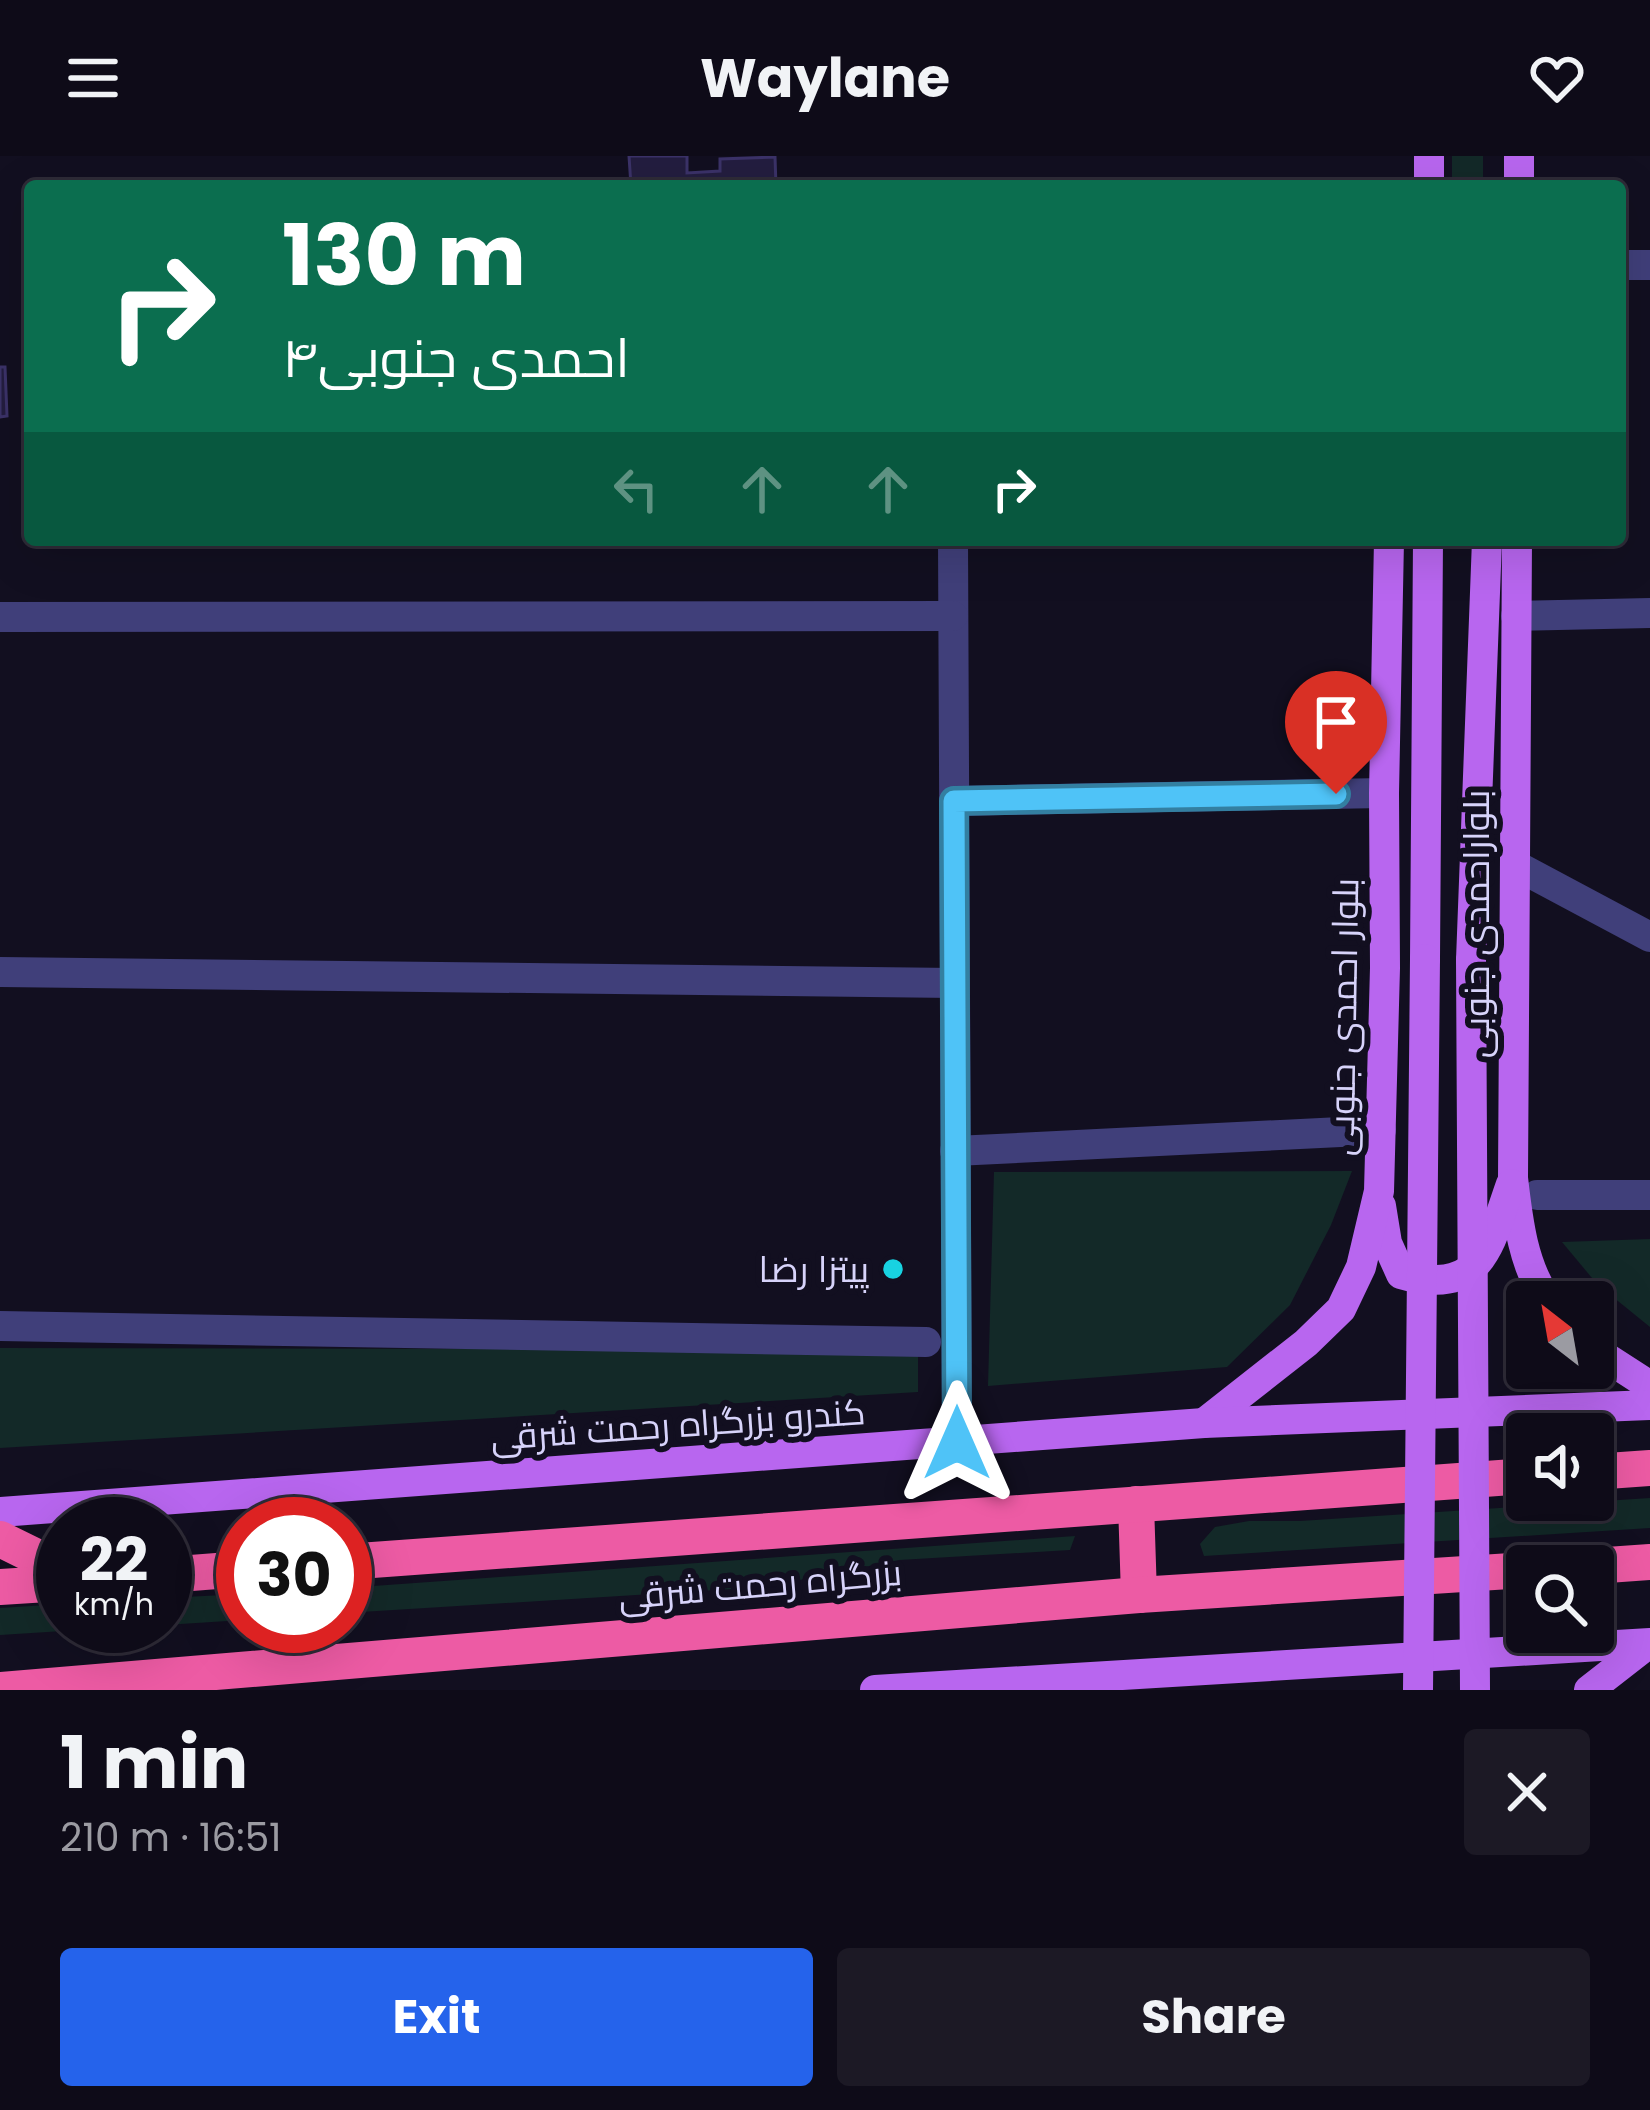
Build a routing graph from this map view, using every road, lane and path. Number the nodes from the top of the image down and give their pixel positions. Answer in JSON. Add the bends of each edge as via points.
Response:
{"nodes":[{"id":1,"x":953,"y":546,"type":"edge"},
{"id":2,"x":1389,"y":546,"type":"edge"},
{"id":3,"x":1427,"y":546,"type":"edge"},
{"id":4,"x":1487,"y":546,"type":"edge"},
{"id":5,"x":1517,"y":546,"type":"edge"},
{"id":6,"x":1650,"y":613,"type":"edge"},
{"id":7,"x":953,"y":616,"type":"junction"},
{"id":8,"x":1516,"y":616,"type":"junction"},
{"id":9,"x":0,"y":617,"type":"edge"},
{"id":10,"x":1384,"y":793,"type":"junction"},
{"id":11,"x":954,"y":801,"type":"junction"},
{"id":12,"x":1515,"y":865,"type":"junction"},
{"id":13,"x":1650,"y":937,"type":"edge"},
{"id":14,"x":0,"y":972,"type":"edge"},
{"id":15,"x":955,"y":983,"type":"junction"},
{"id":16,"x":1381,"y":1130,"type":"junction"},
{"id":17,"x":955,"y":1151,"type":"junction"},
{"id":18,"x":1525,"y":1187,"type":"junction"},
{"id":19,"x":1379,"y":1191,"type":"junction"},
{"id":20,"x":1650,"y":1196,"type":"edge"},
{"id":21,"x":1537,"y":1281,"type":"edge"},
{"id":22,"x":0,"y":1326,"type":"edge"},
{"id":23,"x":926,"y":1342,"type":"dead end"},
{"id":24,"x":1614,"y":1362,"type":"edge"},
{"id":25,"x":1650,"y":1386,"type":"edge"},
{"id":26,"x":1650,"y":1406,"type":"edge"},
{"id":27,"x":1204,"y":1424,"type":"junction"},
{"id":28,"x":957,"y":1443,"type":"junction"},
{"id":29,"x":1650,"y":1468,"type":"edge"},
{"id":30,"x":1614,"y":1471,"type":"edge"},
{"id":31,"x":1506,"y":1478,"type":"edge"},
{"id":32,"x":1136,"y":1504,"type":"junction"},
{"id":33,"x":0,"y":1512,"type":"edge"},
{"id":34,"x":0,"y":1540,"type":"edge"},
{"id":35,"x":36,"y":1557,"type":"edge"},
{"id":36,"x":372,"y":1560,"type":"edge"},
{"id":37,"x":1650,"y":1562,"type":"edge"},
{"id":38,"x":1614,"y":1564,"type":"edge"},
{"id":39,"x":1506,"y":1571,"type":"edge"},
{"id":40,"x":36,"y":1584,"type":"edge"},
{"id":41,"x":0,"y":1587,"type":"edge"},
{"id":42,"x":1139,"y":1595,"type":"junction"},
{"id":43,"x":1649,"y":1644,"type":"edge"},
{"id":44,"x":292,"y":1665,"type":"junction"},
{"id":45,"x":1209,"y":1668,"type":"junction"},
{"id":46,"x":0,"y":1690,"type":"edge"},
{"id":47,"x":253,"y":1690,"type":"edge"},
{"id":48,"x":875,"y":1690,"type":"edge"},
{"id":49,"x":1239,"y":1690,"type":"edge"},
{"id":50,"x":1418,"y":1690,"type":"edge"},
{"id":51,"x":1475,"y":1690,"type":"edge"},
{"id":52,"x":1589,"y":1690,"type":"edge"}],
"edges":[{"from":1,"to":7,"type":"street"},
{"from":2,"to":10,"type":"main road","name":"بلوار احمدی جنوبی"},
{"from":3,"to":50,"type":"main road","bridge":true},
{"from":4,"to":51,"type":"main road","bridge":true,"via":[[1471,960]]},
{"from":5,"to":8,"type":"main road","name":"بلواراحمدی جنوبی"},
{"from":6,"to":8,"type":"street"},
{"from":7,"to":9,"type":"street"},
{"from":7,"to":11,"type":"street"},
{"from":8,"to":12,"type":"main road","name":"بلواراحمدی جنوبی"},
{"from":10,"to":11,"type":"street"},
{"from":10,"to":16,"type":"main road","name":"بلوار احمدی جنوبی"},
{"from":11,"to":15,"type":"street"},
{"from":12,"to":13,"type":"street"},
{"from":12,"to":18,"type":"main road","name":"بلواراحمدی جنوبی"},
{"from":14,"to":15,"type":"street"},
{"from":15,"to":17,"type":"street"},
{"from":16,"to":17,"type":"street"},
{"from":16,"to":19,"type":"main road","name":"بلوار احمدی جنوبی"},
{"from":17,"to":28,"type":"street"},
{"from":18,"to":19,"type":"main road","via":[[1469,1272],[1424,1281],[1402,1274]]},
{"from":18,"to":20,"type":"street"},
{"from":18,"to":21,"type":"main road","name":"بلواراحمدی جنوبی","via":[[1523,1249]]},
{"from":19,"to":27,"type":"main road","name":"بلوار احمدی جنوبی","via":[[1361,1267],[1341,1309]]},
{"from":22,"to":23,"type":"street"},
{"from":24,"to":25,"type":"main road"},
{"from":26,"to":27,"type":"main road","name":"کندرو بزرگراه رحمت شرقی"},
{"from":27,"to":28,"type":"main road","name":"کندرو بزرگراه رحمت شرقی"},
{"from":28,"to":33,"type":"main road","name":"کندرو بزرگراه رحمت شرقی"},
{"from":29,"to":30,"type":"highway"},
{"from":31,"to":32,"type":"highway","name":"بزرگراه رحمت شرقی"},
{"from":32,"to":36,"type":"highway","name":"بزرگراه رحمت شرقی"},
{"from":32,"to":42,"type":"highway"},
{"from":34,"to":35,"type":"highway"},
{"from":37,"to":38,"type":"highway"},
{"from":39,"to":42,"type":"highway","name":"بزرگراه رحمت شرقی"},
{"from":40,"to":41,"type":"highway"},
{"from":42,"to":44,"type":"highway","name":"بزرگراه رحمت شرقی"},
{"from":43,"to":45,"type":"main road"},
{"from":43,"to":52,"type":"main road"},
{"from":44,"to":46,"type":"highway","name":"بزرگراه رحمت شرقی"},
{"from":44,"to":47,"type":"highway"},
{"from":45,"to":48,"type":"main road"},
{"from":45,"to":49,"type":"main road"}]}
